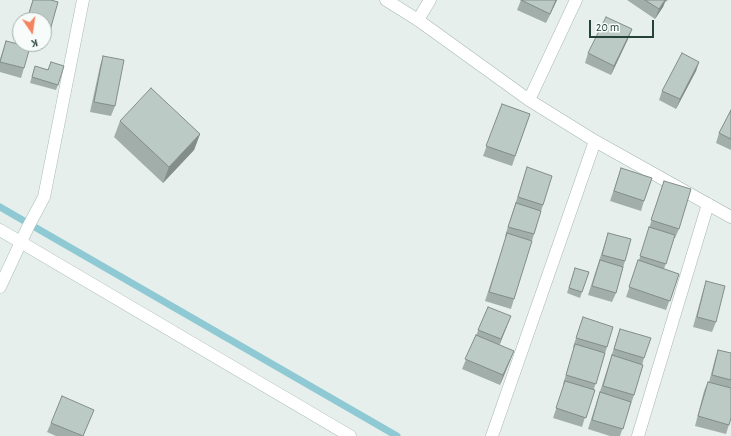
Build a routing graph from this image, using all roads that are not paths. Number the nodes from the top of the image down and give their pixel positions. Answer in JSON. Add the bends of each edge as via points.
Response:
{"nodes":[{"id":1,"x":83,"y":0,"type":"edge"},
{"id":2,"x":386,"y":0,"type":"edge"},
{"id":3,"x":430,"y":0,"type":"edge"},
{"id":4,"x":576,"y":0,"type":"edge"},
{"id":5,"x":418,"y":20,"type":"junction"},
{"id":6,"x":528,"y":100,"type":"junction"},
{"id":7,"x":595,"y":141,"type":"junction"},
{"id":8,"x":708,"y":204,"type":"junction"},
{"id":9,"x":730,"y":215,"type":"edge"},
{"id":10,"x":0,"y":230,"type":"edge"},
{"id":11,"x":21,"y":242,"type":"junction"},
{"id":12,"x":0,"y":287,"type":"edge"},
{"id":13,"x":350,"y":436,"type":"edge"},
{"id":14,"x":492,"y":436,"type":"edge"},
{"id":15,"x":638,"y":436,"type":"edge"}],
"edges":[{"from":1,"to":11,"type":"street","via":[[44,197]]},
{"from":2,"to":5,"type":"street"},
{"from":3,"to":5,"type":"street"},
{"from":4,"to":6,"type":"street"},
{"from":5,"to":6,"type":"street"},
{"from":6,"to":7,"type":"street"},
{"from":7,"to":8,"type":"street"},
{"from":7,"to":14,"type":"street"},
{"from":8,"to":9,"type":"street"},
{"from":8,"to":15,"type":"street"},
{"from":10,"to":11,"type":"street"},
{"from":11,"to":12,"type":"street"},
{"from":11,"to":13,"type":"street"}]}
